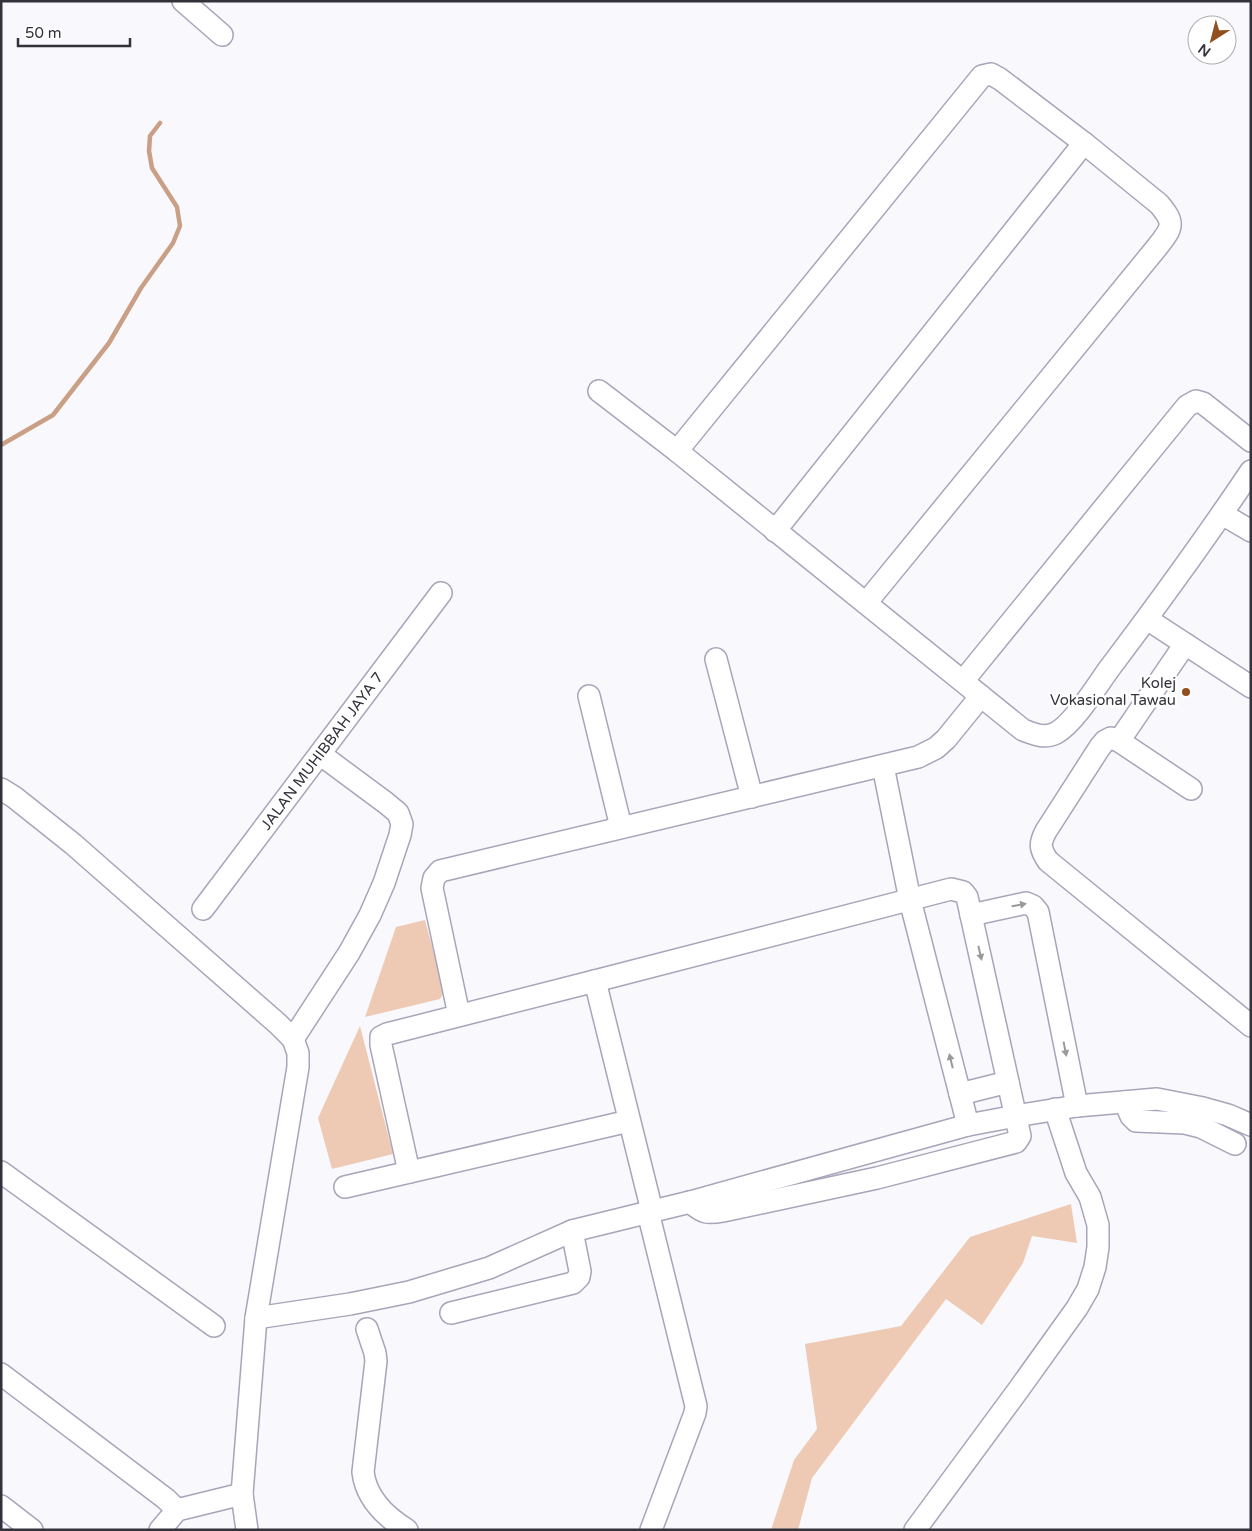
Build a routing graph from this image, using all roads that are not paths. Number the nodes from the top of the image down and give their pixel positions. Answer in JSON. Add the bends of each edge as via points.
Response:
{"nodes":[{"id":1,"x":183,"y":1,"type":"edge"},
{"id":2,"x":222,"y":35,"type":"dead end"},
{"id":3,"x":1084,"y":143,"type":"junction"},
{"id":4,"x":599,"y":391,"type":"dead end"},
{"id":5,"x":1251,"y":442,"type":"edge"},
{"id":6,"x":677,"y":451,"type":"junction"},
{"id":7,"x":1251,"y":471,"type":"edge"},
{"id":8,"x":1222,"y":514,"type":"junction"},
{"id":9,"x":775,"y":530,"type":"junction"},
{"id":10,"x":1251,"y":531,"type":"edge"},
{"id":11,"x":441,"y":592,"type":"dead end"},
{"id":12,"x":866,"y":603,"type":"junction"},
{"id":13,"x":1147,"y":619,"type":"junction"},
{"id":14,"x":1185,"y":644,"type":"junction"},
{"id":15,"x":716,"y":660,"type":"dead end"},
{"id":16,"x":963,"y":681,"type":"junction"},
{"id":17,"x":1251,"y":687,"type":"edge"},
{"id":18,"x":589,"y":696,"type":"dead end"},
{"id":19,"x":981,"y":696,"type":"junction"},
{"id":20,"x":1119,"y":741,"type":"junction"},
{"id":21,"x":320,"y":754,"type":"junction"},
{"id":22,"x":883,"y":766,"type":"junction"},
{"id":23,"x":1,"y":789,"type":"edge"},
{"id":24,"x":1191,"y":789,"type":"dead end"},
{"id":25,"x":752,"y":797,"type":"junction"},
{"id":26,"x":621,"y":827,"type":"junction"},
{"id":27,"x":910,"y":900,"type":"junction"},
{"id":28,"x":203,"y":909,"type":"dead end"},
{"id":29,"x":971,"y":916,"type":"junction"},
{"id":30,"x":595,"y":981,"type":"junction"},
{"id":31,"x":459,"y":1015,"type":"junction"},
{"id":32,"x":1251,"y":1026,"type":"edge"},
{"id":33,"x":293,"y":1039,"type":"junction"},
{"id":34,"x":1008,"y":1082,"type":"junction"},
{"id":35,"x":960,"y":1094,"type":"junction"},
{"id":36,"x":1125,"y":1102,"type":"junction"},
{"id":37,"x":1077,"y":1106,"type":"junction"},
{"id":38,"x":1055,"y":1109,"type":"junction"},
{"id":39,"x":1016,"y":1116,"type":"junction"},
{"id":40,"x":629,"y":1121,"type":"junction"},
{"id":41,"x":968,"y":1125,"type":"junction"},
{"id":42,"x":1251,"y":1125,"type":"edge"},
{"id":43,"x":1235,"y":1144,"type":"dead end"},
{"id":44,"x":1,"y":1172,"type":"edge"},
{"id":45,"x":409,"y":1172,"type":"junction"},
{"id":46,"x":344,"y":1187,"type":"dead end"},
{"id":47,"x":690,"y":1202,"type":"junction"},
{"id":48,"x":650,"y":1212,"type":"junction"},
{"id":49,"x":572,"y":1231,"type":"junction"},
{"id":50,"x":451,"y":1313,"type":"dead end"},
{"id":51,"x":256,"y":1318,"type":"junction"},
{"id":52,"x":214,"y":1326,"type":"dead end"},
{"id":53,"x":367,"y":1329,"type":"dead end"},
{"id":54,"x":1,"y":1374,"type":"edge"},
{"id":55,"x":242,"y":1494,"type":"junction"},
{"id":56,"x":1,"y":1506,"type":"edge"},
{"id":57,"x":176,"y":1510,"type":"junction"},
{"id":58,"x":32,"y":1530,"type":"edge"},
{"id":59,"x":160,"y":1530,"type":"edge"},
{"id":60,"x":247,"y":1530,"type":"edge"},
{"id":61,"x":407,"y":1530,"type":"edge"},
{"id":62,"x":651,"y":1530,"type":"edge"},
{"id":63,"x":914,"y":1530,"type":"edge"}],
"edges":[{"from":1,"to":2,"type":"street"},
{"from":3,"to":6,"type":"street","via":[[1000,79],[990,74],[982,76]]},
{"from":3,"to":9,"type":"street"},
{"from":3,"to":12,"type":"street","via":[[1159,204],[1169,216],[1171,226]]},
{"from":4,"to":6,"type":"street"},
{"from":5,"to":16,"type":"street","via":[[1203,404],[1196,401],[1187,406]]},
{"from":6,"to":9,"type":"street"},
{"from":7,"to":8,"type":"street"},
{"from":8,"to":10,"type":"street"},
{"from":8,"to":13,"type":"street"},
{"from":9,"to":12,"type":"street"},
{"from":11,"to":21,"type":"street","name":"JALAN MUHIBBAH JAYA 7"},
{"from":12,"to":16,"type":"street"},
{"from":13,"to":14,"type":"street"},
{"from":13,"to":19,"type":"street","via":[[1083,705],[1055,733],[1042,736],[1023,730]]},
{"from":14,"to":17,"type":"street"},
{"from":14,"to":20,"type":"street"},
{"from":15,"to":25,"type":"street"},
{"from":16,"to":19,"type":"street"},
{"from":18,"to":26,"type":"street"},
{"from":19,"to":22,"type":"street","via":[[936,748],[918,757]]},
{"from":20,"to":24,"type":"street"},
{"from":20,"to":32,"type":"street","via":[[1111,738],[1100,747],[1046,831],[1041,840],[1042,850],[1048,861]]},
{"from":21,"to":28,"type":"street","name":"JALAN MUHIBBAH JAYA 7"},
{"from":21,"to":33,"type":"street","via":[[398,813],[402,824],[384,883],[370,915]]},
{"from":22,"to":25,"type":"street"},
{"from":22,"to":27,"type":"street"},
{"from":23,"to":33,"type":"street","via":[[73,844]]},
{"from":25,"to":26,"type":"street"},
{"from":26,"to":31,"type":"street","via":[[440,872],[434,878],[432,888]]},
{"from":27,"to":29,"type":"street","via":[[957,889],[967,897]]},
{"from":27,"to":30,"type":"street"},
{"from":35,"to":27,"type":"street","one_way":true},
{"from":29,"to":34,"type":"street","one_way":true},
{"from":29,"to":37,"type":"street","one_way":true,"via":[[1026,903],[1038,912]]},
{"from":30,"to":31,"type":"street"},
{"from":30,"to":40,"type":"street"},
{"from":31,"to":45,"type":"street","via":[[381,1037]]},
{"from":33,"to":51,"type":"street","via":[[298,1067]]},
{"from":34,"to":35,"type":"street"},
{"from":34,"to":39,"type":"street"},
{"from":35,"to":41,"type":"street"},
{"from":36,"to":37,"type":"street"},
{"from":36,"to":42,"type":"street","via":[[1157,1099],[1203,1108]]},
{"from":36,"to":43,"type":"street","via":[[1131,1116],[1140,1123],[1201,1126]]},
{"from":37,"to":38,"type":"street"},
{"from":38,"to":39,"type":"street"},
{"from":38,"to":63,"type":"street","via":[[1076,1173],[1090,1197],[1098,1225],[1095,1267],[1088,1288],[1019,1389]]},
{"from":39,"to":41,"type":"street"},
{"from":39,"to":47,"type":"street","via":[[1020,1136],[1009,1145],[723,1212],[709,1214]]},
{"from":40,"to":45,"type":"street"},
{"from":40,"to":48,"type":"street"},
{"from":41,"to":47,"type":"street"},
{"from":44,"to":52,"type":"street"},
{"from":45,"to":46,"type":"street"},
{"from":47,"to":48,"type":"street"},
{"from":48,"to":49,"type":"street"},
{"from":48,"to":62,"type":"street","via":[[696,1406]]},
{"from":49,"to":50,"type":"street","via":[[580,1271],[576,1280]]},
{"from":49,"to":51,"type":"street","via":[[489,1268],[418,1290]]},
{"from":51,"to":55,"type":"street"},
{"from":53,"to":61,"type":"street","via":[[376,1362],[364,1482],[385,1514]]},
{"from":54,"to":57,"type":"street","via":[[166,1499]]},
{"from":55,"to":57,"type":"street"},
{"from":55,"to":60,"type":"street"},
{"from":56,"to":58,"type":"street"},
{"from":57,"to":59,"type":"street"}]}
